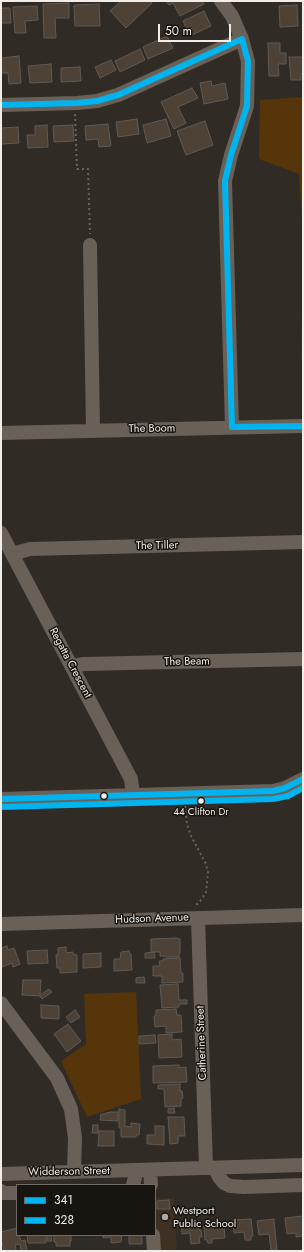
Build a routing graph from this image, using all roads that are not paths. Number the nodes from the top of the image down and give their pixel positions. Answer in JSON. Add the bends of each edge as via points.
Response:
{"nodes":[{"id":1,"x":221,"y":1,"type":"edge"},
{"id":2,"x":242,"y":39,"type":"junction"},
{"id":3,"x":1,"y":104,"type":"edge"},
{"id":4,"x":90,"y":245,"type":"road end"},
{"id":5,"x":303,"y":426,"type":"edge"},
{"id":6,"x":232,"y":427,"type":"junction"},
{"id":7,"x":93,"y":430,"type":"junction"},
{"id":8,"x":1,"y":433,"type":"edge"},
{"id":9,"x":1,"y":533,"type":"edge"},
{"id":10,"x":303,"y":542,"type":"edge"},
{"id":11,"x":12,"y":554,"type":"junction"},
{"id":12,"x":303,"y":659,"type":"edge"},
{"id":13,"x":72,"y":666,"type":"junction"},
{"id":14,"x":303,"y":779,"type":"edge"},
{"id":15,"x":133,"y":795,"type":"junction"},
{"id":16,"x":2,"y":798,"type":"edge"},
{"id":17,"x":303,"y":915,"type":"edge"},
{"id":18,"x":198,"y":918,"type":"junction"},
{"id":19,"x":1,"y":924,"type":"edge"},
{"id":20,"x":1,"y":1003,"type":"edge"},
{"id":21,"x":303,"y":1165,"type":"edge"},
{"id":22,"x":211,"y":1168,"type":"junction"},
{"id":23,"x":144,"y":1170,"type":"junction"},
{"id":24,"x":74,"y":1172,"type":"junction"},
{"id":25,"x":1,"y":1174,"type":"edge"},
{"id":26,"x":134,"y":1184,"type":"edge"},
{"id":27,"x":151,"y":1184,"type":"edge"},
{"id":28,"x":303,"y":1185,"type":"edge"},
{"id":29,"x":1,"y":1191,"type":"edge"},
{"id":30,"x":16,"y":1192,"type":"edge"},
{"id":31,"x":153,"y":1236,"type":"edge"},
{"id":32,"x":154,"y":1251,"type":"edge"}],
"edges":[{"from":1,"to":2,"type":"street","via":[[232,16]]},
{"from":2,"to":3,"type":"street","via":[[118,95],[97,101]]},
{"from":2,"to":6,"type":"street","via":[[248,62],[247,106],[231,155],[226,181]]},
{"from":4,"to":7,"type":"street"},
{"from":5,"to":6,"type":"street","name":"The Boom"},
{"from":6,"to":7,"type":"street","name":"The Boom"},
{"from":7,"to":8,"type":"street","name":"The Boom"},
{"from":9,"to":11,"type":"street","name":"Regatta Crescent"},
{"from":10,"to":11,"type":"street","name":"The Tiller","via":[[30,549]]},
{"from":11,"to":13,"type":"street","name":"Regatta Crescent"},
{"from":12,"to":13,"type":"street","name":"The Beam"},
{"from":13,"to":15,"type":"street","name":"Regatta Crescent","via":[[131,779]]},
{"from":14,"to":15,"type":"street","via":[[273,791]]},
{"from":15,"to":16,"type":"street"},
{"from":17,"to":18,"type":"street","name":"Hudson Avenue"},
{"from":18,"to":19,"type":"street","name":"Hudson Avenue"},
{"from":18,"to":22,"type":"street","name":"Catherine Street"},
{"from":20,"to":24,"type":"street","via":[[57,1078],[71,1109],[76,1138]]},
{"from":21,"to":22,"type":"street","name":"Widderson Street"},
{"from":22,"to":23,"type":"street","name":"Widderson Street"},
{"from":22,"to":28,"type":"street","via":[[230,1186]]},
{"from":23,"to":24,"type":"street","name":"Widderson Street"},
{"from":23,"to":26,"type":"street"},
{"from":23,"to":27,"type":"street"},
{"from":24,"to":25,"type":"street","name":"Widderson Street"},
{"from":29,"to":30,"type":"street"},
{"from":31,"to":32,"type":"street"}]}
